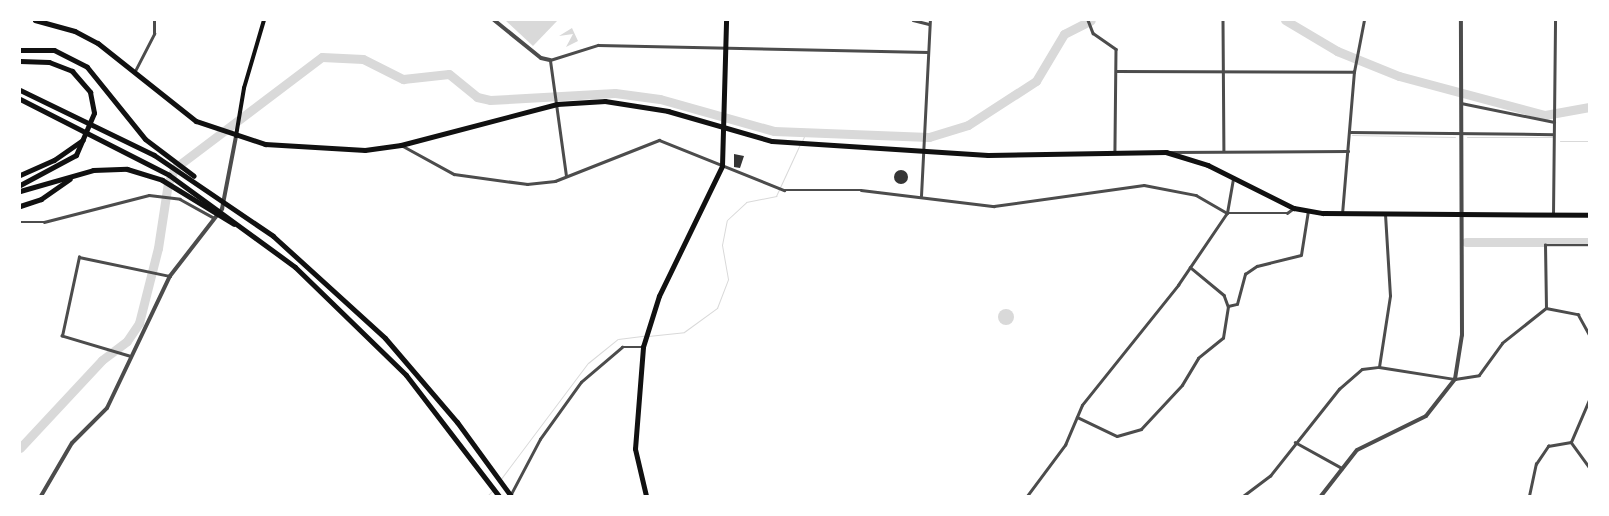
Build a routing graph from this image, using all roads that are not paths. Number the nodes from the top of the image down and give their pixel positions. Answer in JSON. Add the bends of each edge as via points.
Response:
{"nodes":[{"id":1,"x":36,"y":20,"type":"edge"},
{"id":2,"x":154,"y":20,"type":"edge"},
{"id":3,"x":264,"y":20,"type":"edge"},
{"id":4,"x":494,"y":20,"type":"edge"},
{"id":5,"x":726,"y":20,"type":"edge"},
{"id":6,"x":913,"y":20,"type":"edge"},
{"id":7,"x":1088,"y":20,"type":"edge"},
{"id":8,"x":1223,"y":20,"type":"edge"},
{"id":9,"x":1364,"y":20,"type":"edge"},
{"id":10,"x":1461,"y":20,"type":"edge"},
{"id":11,"x":1555,"y":20,"type":"edge"},
{"id":12,"x":929,"y":22,"type":"edge"},
{"id":13,"x":20,"y":50,"type":"edge"},
{"id":14,"x":726,"y":50,"type":"junction"},
{"id":15,"x":928,"y":52,"type":"junction"},
{"id":16,"x":550,"y":60,"type":"junction"},
{"id":17,"x":20,"y":61,"type":"edge"},
{"id":18,"x":1116,"y":71,"type":"junction"},
{"id":19,"x":134,"y":72,"type":"junction"},
{"id":20,"x":1224,"y":72,"type":"junction"},
{"id":21,"x":1354,"y":72,"type":"junction"},
{"id":22,"x":20,"y":90,"type":"edge"},
{"id":23,"x":20,"y":100,"type":"edge"},
{"id":24,"x":1461,"y":102,"type":"junction"},
{"id":25,"x":557,"y":104,"type":"junction"},
{"id":26,"x":1554,"y":121,"type":"junction"},
{"id":27,"x":724,"y":128,"type":"junction"},
{"id":28,"x":1349,"y":132,"type":"junction"},
{"id":29,"x":1461,"y":133,"type":"junction"},
{"id":30,"x":1553,"y":134,"type":"junction"},
{"id":31,"x":87,"y":135,"type":"junction"},
{"id":32,"x":236,"y":136,"type":"junction"},
{"id":33,"x":401,"y":145,"type":"junction"},
{"id":34,"x":1224,"y":151,"type":"junction"},
{"id":35,"x":1348,"y":151,"type":"junction"},
{"id":36,"x":924,"y":152,"type":"junction"},
{"id":37,"x":1115,"y":152,"type":"junction"},
{"id":38,"x":1166,"y":152,"type":"junction"},
{"id":39,"x":722,"y":166,"type":"junction"},
{"id":40,"x":79,"y":174,"type":"junction"},
{"id":41,"x":20,"y":175,"type":"edge"},
{"id":42,"x":566,"y":177,"type":"junction"},
{"id":43,"x":1233,"y":178,"type":"junction"},
{"id":44,"x":20,"y":185,"type":"edge"},
{"id":45,"x":20,"y":191,"type":"edge"},
{"id":46,"x":921,"y":196,"type":"junction"},
{"id":47,"x":20,"y":206,"type":"edge"},
{"id":48,"x":1294,"y":208,"type":"junction"},
{"id":49,"x":1308,"y":211,"type":"junction"},
{"id":50,"x":1462,"y":212,"type":"junction"},
{"id":51,"x":1227,"y":213,"type":"junction"},
{"id":52,"x":1342,"y":214,"type":"junction"},
{"id":53,"x":1385,"y":214,"type":"junction"},
{"id":54,"x":1553,"y":214,"type":"junction"},
{"id":55,"x":1589,"y":215,"type":"edge"},
{"id":56,"x":215,"y":219,"type":"junction"},
{"id":57,"x":254,"y":221,"type":"junction"},
{"id":58,"x":20,"y":222,"type":"edge"},
{"id":59,"x":267,"y":244,"type":"junction"},
{"id":60,"x":1589,"y":244,"type":"edge"},
{"id":61,"x":1190,"y":267,"type":"junction"},
{"id":62,"x":170,"y":276,"type":"junction"},
{"id":63,"x":1228,"y":306,"type":"junction"},
{"id":64,"x":1546,"y":308,"type":"junction"},
{"id":65,"x":1589,"y":334,"type":"edge"},
{"id":66,"x":644,"y":345,"type":"junction"},
{"id":67,"x":129,"y":356,"type":"junction"},
{"id":68,"x":1379,"y":367,"type":"junction"},
{"id":69,"x":1456,"y":378,"type":"junction"},
{"id":70,"x":1589,"y":400,"type":"edge"},
{"id":71,"x":1077,"y":417,"type":"junction"},
{"id":72,"x":1295,"y":442,"type":"junction"},
{"id":73,"x":1571,"y":442,"type":"junction"},
{"id":74,"x":1589,"y":467,"type":"edge"},
{"id":75,"x":1342,"y":468,"type":"junction"},
{"id":76,"x":41,"y":496,"type":"edge"},
{"id":77,"x":499,"y":496,"type":"edge"},
{"id":78,"x":510,"y":496,"type":"edge"},
{"id":79,"x":646,"y":496,"type":"edge"},
{"id":80,"x":1027,"y":496,"type":"edge"},
{"id":81,"x":1243,"y":496,"type":"edge"},
{"id":82,"x":1322,"y":496,"type":"edge"},
{"id":83,"x":1529,"y":496,"type":"edge"}],
"edges":[{"from":1,"to":19,"type":"main road","via":[[88,37]]},
{"from":2,"to":19,"type":"street","via":[[151,40]]},
{"from":3,"to":32,"type":"main road","via":[[241,104]]},
{"from":4,"to":16,"type":"street","via":[[541,58]]},
{"from":5,"to":14,"type":"main road"},
{"from":6,"to":12,"type":"street"},
{"from":7,"to":18,"type":"street","via":[[1091,29],[1114,46]]},
{"from":8,"to":20,"type":"street"},
{"from":9,"to":21,"type":"street"},
{"from":10,"to":24,"type":"street"},
{"from":11,"to":26,"type":"street"},
{"from":12,"to":15,"type":"street"},
{"from":13,"to":57,"type":"highway","via":[[54,50],[87,67],[152,146]]},
{"from":14,"to":15,"type":"street"},
{"from":14,"to":16,"type":"street","via":[[598,45]]},
{"from":14,"to":27,"type":"main road"},
{"from":15,"to":36,"type":"street"},
{"from":16,"to":25,"type":"street"},
{"from":17,"to":31,"type":"highway","via":[[48,62],[72,71],[90,92],[94,113]]},
{"from":18,"to":20,"type":"street"},
{"from":18,"to":37,"type":"street"},
{"from":19,"to":32,"type":"main road","via":[[180,113],[215,131]]},
{"from":20,"to":21,"type":"street"},
{"from":20,"to":34,"type":"street"},
{"from":21,"to":28,"type":"street"},
{"from":22,"to":57,"type":"highway","via":[[138,146]]},
{"from":23,"to":59,"type":"highway","via":[[134,155]]},
{"from":24,"to":26,"type":"street"},
{"from":24,"to":29,"type":"street"},
{"from":25,"to":27,"type":"main road","via":[[637,104]]},
{"from":25,"to":33,"type":"main road"},
{"from":25,"to":42,"type":"street"},
{"from":26,"to":30,"type":"street"},
{"from":27,"to":36,"type":"main road","via":[[794,142]]},
{"from":27,"to":39,"type":"main road"},
{"from":28,"to":29,"type":"street"},
{"from":28,"to":35,"type":"street"},
{"from":29,"to":30,"type":"street"},
{"from":29,"to":50,"type":"street"},
{"from":30,"to":54,"type":"street"},
{"from":31,"to":41,"type":"highway","via":[[63,155]]},
{"from":31,"to":44,"type":"highway","via":[[70,160]]},
{"from":32,"to":33,"type":"main road","via":[[304,148]]},
{"from":32,"to":56,"type":"street","via":[[228,193]]},
{"from":33,"to":42,"type":"street","via":[[454,174],[527,184]]},
{"from":34,"to":35,"type":"street"},
{"from":34,"to":38,"type":"street"},
{"from":35,"to":52,"type":"street"},
{"from":36,"to":37,"type":"main road"},
{"from":36,"to":46,"type":"street"},
{"from":37,"to":38,"type":"main road"},
{"from":38,"to":43,"type":"main road"},
{"from":39,"to":42,"type":"street","via":[[659,140],[648,140]]},
{"from":39,"to":46,"type":"street","via":[[781,189],[844,188]]},
{"from":39,"to":66,"type":"main road","via":[[659,296]]},
{"from":40,"to":45,"type":"highway"},
{"from":40,"to":47,"type":"highway","via":[[41,199]]},
{"from":40,"to":59,"type":"highway","via":[[118,168],[162,180]]},
{"from":43,"to":48,"type":"main road"},
{"from":43,"to":51,"type":"street"},
{"from":46,"to":51,"type":"street","via":[[994,206],[1144,185],[1196,195]]},
{"from":48,"to":49,"type":"main road"},
{"from":48,"to":51,"type":"street","via":[[1287,213]]},
{"from":49,"to":52,"type":"main road"},
{"from":49,"to":63,"type":"street","via":[[1301,254],[1251,268],[1240,280],[1236,304]]},
{"from":50,"to":53,"type":"main road"},
{"from":50,"to":54,"type":"main road"},
{"from":50,"to":69,"type":"street","via":[[1462,335]]},
{"from":51,"to":61,"type":"street"},
{"from":52,"to":53,"type":"main road"},
{"from":53,"to":68,"type":"street","via":[[1390,296]]},
{"from":54,"to":55,"type":"main road"},
{"from":56,"to":58,"type":"street","via":[[180,199],[149,195],[44,222]]},
{"from":56,"to":62,"type":"street"},
{"from":57,"to":78,"type":"highway","via":[[385,338],[457,422]]},
{"from":59,"to":77,"type":"highway","via":[[378,344],[450,428]]},
{"from":60,"to":64,"type":"street","via":[[1545,245]]},
{"from":61,"to":63,"type":"street","via":[[1224,295]]},
{"from":61,"to":71,"type":"street"},
{"from":62,"to":67,"type":"street"},
{"from":62,"to":67,"type":"street","via":[[79,257],[62,336]]},
{"from":63,"to":71,"type":"street","via":[[1223,338],[1198,358],[1182,385],[1141,429],[1117,436]]},
{"from":64,"to":65,"type":"street","via":[[1578,314]]},
{"from":64,"to":69,"type":"street","via":[[1502,343],[1485,372]]},
{"from":66,"to":78,"type":"street","via":[[622,347],[581,382],[540,439]]},
{"from":66,"to":79,"type":"main road","via":[[635,449]]},
{"from":67,"to":76,"type":"street","via":[[107,408],[72,443]]},
{"from":68,"to":69,"type":"street"},
{"from":68,"to":72,"type":"street","via":[[1362,370],[1348,381]]},
{"from":69,"to":75,"type":"street","via":[[1426,416],[1364,444]]},
{"from":70,"to":73,"type":"street"},
{"from":71,"to":80,"type":"street","via":[[1066,445]]},
{"from":72,"to":75,"type":"street"},
{"from":72,"to":81,"type":"street","via":[[1264,482]]},
{"from":73,"to":74,"type":"street"},
{"from":73,"to":83,"type":"street","via":[[1559,441],[1541,454]]},
{"from":75,"to":82,"type":"street"}]}
